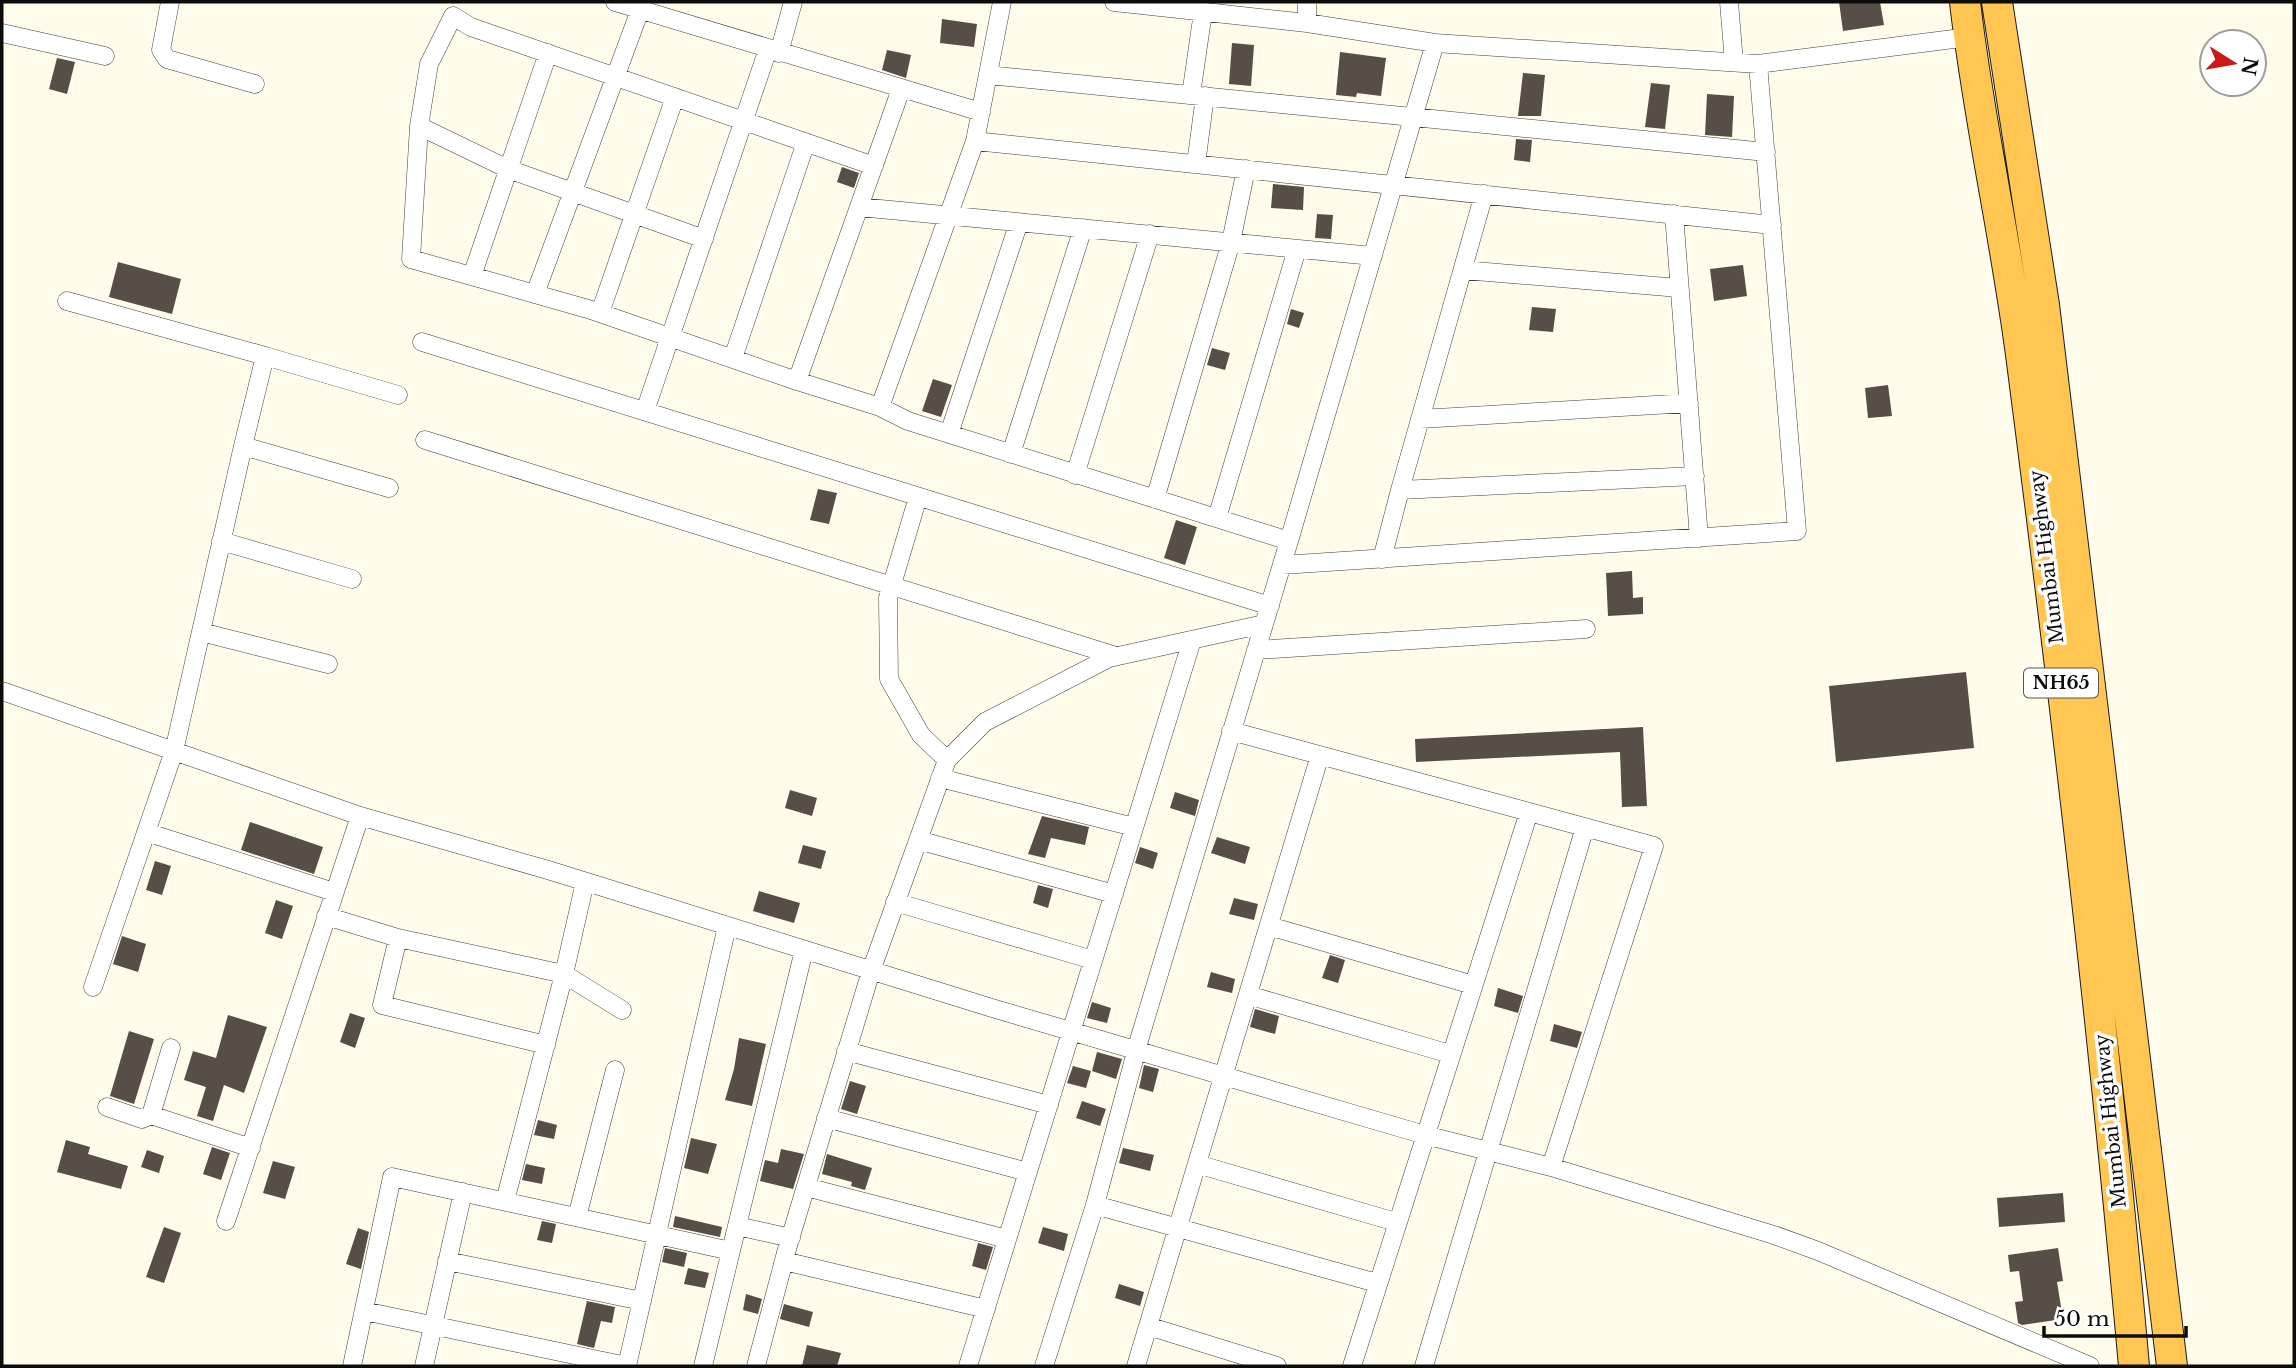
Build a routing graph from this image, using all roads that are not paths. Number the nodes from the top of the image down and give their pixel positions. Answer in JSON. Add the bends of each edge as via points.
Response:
{"nodes":[{"id":1,"x":170,"y":2,"type":"edge"},
{"id":2,"x":615,"y":2,"type":"edge"},
{"id":3,"x":793,"y":2,"type":"edge"},
{"id":4,"x":1002,"y":2,"type":"edge"},
{"id":5,"x":1114,"y":2,"type":"edge"},
{"id":6,"x":1307,"y":2,"type":"edge"},
{"id":7,"x":1730,"y":2,"type":"edge"},
{"id":8,"x":1965,"y":2,"type":"edge"},
{"id":9,"x":1997,"y":2,"type":"edge"},
{"id":10,"x":641,"y":6,"type":"edge"},
{"id":11,"x":1203,"y":12,"type":"junction"},
{"id":12,"x":1307,"y":23,"type":"junction"},
{"id":13,"x":2,"y":33,"type":"edge"},
{"id":14,"x":1969,"y":37,"type":"junction"},
{"id":15,"x":1435,"y":43,"type":"junction"},
{"id":16,"x":774,"y":51,"type":"junction"},
{"id":17,"x":548,"y":53,"type":"junction"},
{"id":18,"x":105,"y":56,"type":"dead end"},
{"id":19,"x":1734,"y":62,"type":"junction"},
{"id":20,"x":1758,"y":64,"type":"junction"},
{"id":21,"x":988,"y":75,"type":"junction"},
{"id":22,"x":615,"y":76,"type":"junction"},
{"id":23,"x":255,"y":84,"type":"dead end"},
{"id":24,"x":901,"y":89,"type":"junction"},
{"id":25,"x":1198,"y":95,"type":"junction"},
{"id":26,"x":675,"y":97,"type":"junction"},
{"id":27,"x":981,"y":112,"type":"junction"},
{"id":28,"x":1413,"y":117,"type":"junction"},
{"id":29,"x":744,"y":121,"type":"junction"},
{"id":30,"x":419,"y":126,"type":"junction"},
{"id":31,"x":975,"y":141,"type":"junction"},
{"id":32,"x":806,"y":142,"type":"junction"},
{"id":33,"x":1766,"y":152,"type":"junction"},
{"id":34,"x":1196,"y":164,"type":"junction"},
{"id":35,"x":873,"y":166,"type":"junction"},
{"id":36,"x":508,"y":169,"type":"junction"},
{"id":37,"x":1246,"y":169,"type":"junction"},
{"id":38,"x":1394,"y":185,"type":"junction"},
{"id":39,"x":573,"y":192,"type":"junction"},
{"id":40,"x":1484,"y":194,"type":"junction"},
{"id":41,"x":859,"y":207,"type":"junction"},
{"id":42,"x":1674,"y":214,"type":"junction"},
{"id":43,"x":634,"y":215,"type":"junction"},
{"id":44,"x":948,"y":215,"type":"junction"},
{"id":45,"x":1019,"y":222,"type":"junction"},
{"id":46,"x":1772,"y":225,"type":"junction"},
{"id":47,"x":1083,"y":228,"type":"junction"},
{"id":48,"x":1150,"y":234,"type":"junction"},
{"id":49,"x":704,"y":239,"type":"junction"},
{"id":50,"x":1231,"y":242,"type":"junction"},
{"id":51,"x":1297,"y":248,"type":"junction"},
{"id":52,"x":1373,"y":256,"type":"junction"},
{"id":53,"x":1462,"y":270,"type":"junction"},
{"id":54,"x":472,"y":276,"type":"junction"},
{"id":55,"x":1679,"y":288,"type":"junction"},
{"id":56,"x":535,"y":294,"type":"junction"},
{"id":57,"x":68,"y":301,"type":"dead end"},
{"id":58,"x":600,"y":313,"type":"junction"},
{"id":59,"x":671,"y":337,"type":"junction"},
{"id":60,"x":422,"y":342,"type":"dead end"},
{"id":61,"x":265,"y":356,"type":"junction"},
{"id":62,"x":733,"y":358,"type":"junction"},
{"id":63,"x":797,"y":381,"type":"junction"},
{"id":64,"x":398,"y":395,"type":"dead end"},
{"id":65,"x":1689,"y":403,"type":"junction"},
{"id":66,"x":880,"y":407,"type":"junction"},
{"id":67,"x":645,"y":411,"type":"junction"},
{"id":68,"x":1420,"y":419,"type":"junction"},
{"id":69,"x":949,"y":434,"type":"junction"},
{"id":70,"x":425,"y":440,"type":"dead end"},
{"id":71,"x":243,"y":446,"type":"junction"},
{"id":72,"x":1011,"y":454,"type":"junction"},
{"id":73,"x":1075,"y":475,"type":"junction"},
{"id":74,"x":1695,"y":476,"type":"junction"},
{"id":75,"x":389,"y":488,"type":"dead end"},
{"id":76,"x":1399,"y":491,"type":"junction"},
{"id":77,"x":918,"y":497,"type":"junction"},
{"id":78,"x":1155,"y":499,"type":"junction"},
{"id":79,"x":1217,"y":518,"type":"junction"},
{"id":80,"x":1699,"y":538,"type":"junction"},
{"id":81,"x":221,"y":541,"type":"junction"},
{"id":82,"x":1289,"y":541,"type":"junction"},
{"id":83,"x":1382,"y":559,"type":"junction"},
{"id":84,"x":1282,"y":565,"type":"junction"},
{"id":85,"x":352,"y":579,"type":"dead end"},
{"id":86,"x":892,"y":586,"type":"junction"},
{"id":87,"x":1270,"y":606,"type":"junction"},
{"id":88,"x":1264,"y":624,"type":"junction"},
{"id":89,"x":1586,"y":629,"type":"dead end"},
{"id":90,"x":201,"y":632,"type":"junction"},
{"id":91,"x":1192,"y":640,"type":"junction"},
{"id":92,"x":1256,"y":650,"type":"junction"},
{"id":93,"x":1116,"y":656,"type":"junction"},
{"id":94,"x":328,"y":664,"type":"dead end"},
{"id":95,"x":2,"y":691,"type":"edge"},
{"id":96,"x":1231,"y":732,"type":"junction"},
{"id":97,"x":174,"y":751,"type":"junction"},
{"id":98,"x":1320,"y":755,"type":"junction"},
{"id":99,"x":947,"y":760,"type":"junction"},
{"id":100,"x":940,"y":778,"type":"junction"},
{"id":101,"x":1529,"y":812,"type":"junction"},
{"id":102,"x":360,"y":816,"type":"junction"},
{"id":103,"x":1134,"y":827,"type":"junction"},
{"id":104,"x":1586,"y":827,"type":"junction"},
{"id":105,"x":146,"y":832,"type":"junction"},
{"id":106,"x":918,"y":840,"type":"junction"},
{"id":107,"x":585,"y":881,"type":"junction"},
{"id":108,"x":334,"y":892,"type":"junction"},
{"id":109,"x":1114,"y":894,"type":"junction"},
{"id":110,"x":895,"y":902,"type":"junction"},
{"id":111,"x":326,"y":916,"type":"junction"},
{"id":112,"x":727,"y":926,"type":"junction"},
{"id":113,"x":1269,"y":926,"type":"junction"},
{"id":114,"x":398,"y":938,"type":"junction"},
{"id":115,"x":804,"y":950,"type":"junction"},
{"id":116,"x":1093,"y":960,"type":"junction"},
{"id":117,"x":870,"y":971,"type":"junction"},
{"id":118,"x":564,"y":974,"type":"junction"},
{"id":119,"x":1473,"y":985,"type":"junction"},
{"id":120,"x":93,"y":987,"type":"dead end"},
{"id":121,"x":1248,"y":995,"type":"junction"},
{"id":122,"x":622,"y":1010,"type":"dead end"},
{"id":123,"x":1071,"y":1031,"type":"junction"},
{"id":124,"x":546,"y":1045,"type":"junction"},
{"id":125,"x":171,"y":1048,"type":"dead end"},
{"id":126,"x":846,"y":1051,"type":"junction"},
{"id":127,"x":1136,"y":1051,"type":"junction"},
{"id":128,"x":1450,"y":1054,"type":"junction"},
{"id":129,"x":615,"y":1070,"type":"dead end"},
{"id":130,"x":1224,"y":1076,"type":"junction"},
{"id":131,"x":1049,"y":1105,"type":"junction"},
{"id":132,"x":107,"y":1107,"type":"dead end"},
{"id":133,"x":150,"y":1115,"type":"junction"},
{"id":134,"x":826,"y":1118,"type":"junction"},
{"id":135,"x":1425,"y":1135,"type":"junction"},
{"id":136,"x":251,"y":1148,"type":"junction"},
{"id":137,"x":1488,"y":1150,"type":"junction"},
{"id":138,"x":1197,"y":1164,"type":"junction"},
{"id":139,"x":1551,"y":1167,"type":"junction"},
{"id":140,"x":1028,"y":1172,"type":"junction"},
{"id":141,"x":806,"y":1186,"type":"junction"},
{"id":142,"x":463,"y":1192,"type":"junction"},
{"id":143,"x":505,"y":1201,"type":"junction"},
{"id":144,"x":1094,"y":1205,"type":"junction"},
{"id":145,"x":577,"y":1217,"type":"junction"},
{"id":146,"x":226,"y":1221,"type":"dead end"},
{"id":147,"x":1396,"y":1222,"type":"junction"},
{"id":148,"x":737,"y":1226,"type":"junction"},
{"id":149,"x":1177,"y":1228,"type":"junction"},
{"id":150,"x":657,"y":1235,"type":"junction"},
{"id":151,"x":790,"y":1238,"type":"junction"},
{"id":152,"x":1007,"y":1239,"type":"junction"},
{"id":153,"x":731,"y":1251,"type":"junction"},
{"id":154,"x":447,"y":1261,"type":"junction"},
{"id":155,"x":784,"y":1261,"type":"junction"},
{"id":156,"x":1377,"y":1283,"type":"junction"},
{"id":157,"x":642,"y":1301,"type":"junction"},
{"id":158,"x":986,"y":1309,"type":"junction"},
{"id":159,"x":364,"y":1311,"type":"junction"},
{"id":160,"x":433,"y":1326,"type":"junction"},
{"id":161,"x":1148,"y":1326,"type":"junction"},
{"id":162,"x":352,"y":1366,"type":"edge"},
{"id":163,"x":424,"y":1366,"type":"edge"},
{"id":164,"x":627,"y":1366,"type":"edge"},
{"id":165,"x":703,"y":1366,"type":"edge"},
{"id":166,"x":756,"y":1366,"type":"edge"},
{"id":167,"x":968,"y":1366,"type":"edge"},
{"id":168,"x":1044,"y":1366,"type":"edge"},
{"id":169,"x":1136,"y":1366,"type":"edge"},
{"id":170,"x":1277,"y":1366,"type":"edge"},
{"id":171,"x":1352,"y":1366,"type":"edge"},
{"id":172,"x":1423,"y":1366,"type":"edge"},
{"id":173,"x":2090,"y":1366,"type":"edge"},
{"id":174,"x":2134,"y":1366,"type":"edge"},
{"id":175,"x":2172,"y":1366,"type":"edge"}],
"edges":[{"from":1,"to":23,"type":"street","via":[[161,50],[167,59]]},
{"from":2,"to":10,"type":"street"},
{"from":3,"to":16,"type":"street"},
{"from":4,"to":21,"type":"street"},
{"from":5,"to":11,"type":"street"},
{"from":6,"to":12,"type":"street"},
{"from":7,"to":19,"type":"street"},
{"from":8,"to":14,"type":"highway","name":"Mumbai Highway","number":"NH65"},
{"from":9,"to":175,"type":"highway","number":"NH65","via":[[2045,305]]},
{"from":10,"to":16,"type":"street"},
{"from":10,"to":22,"type":"street"},
{"from":11,"to":12,"type":"street"},
{"from":11,"to":25,"type":"street"},
{"from":12,"to":15,"type":"street"},
{"from":13,"to":18,"type":"street"},
{"from":14,"to":20,"type":"street"},
{"from":14,"to":174,"type":"highway","name":"Mumbai Highway","number":"NH65","via":[[2023,366]]},
{"from":15,"to":19,"type":"street"},
{"from":15,"to":28,"type":"street"},
{"from":16,"to":24,"type":"street"},
{"from":16,"to":29,"type":"street"},
{"from":17,"to":22,"type":"street"},
{"from":17,"to":30,"type":"street","via":[[471,27],[453,16],[429,64]]},
{"from":17,"to":36,"type":"street"},
{"from":19,"to":20,"type":"street"},
{"from":20,"to":33,"type":"street"},
{"from":21,"to":25,"type":"street"},
{"from":21,"to":27,"type":"street"},
{"from":22,"to":26,"type":"street"},
{"from":22,"to":39,"type":"street"},
{"from":24,"to":27,"type":"street"},
{"from":24,"to":35,"type":"street"},
{"from":25,"to":28,"type":"street"},
{"from":25,"to":34,"type":"street"},
{"from":26,"to":29,"type":"street"},
{"from":26,"to":43,"type":"street"},
{"from":27,"to":31,"type":"street"},
{"from":28,"to":33,"type":"street"},
{"from":28,"to":38,"type":"street"},
{"from":29,"to":32,"type":"street"},
{"from":29,"to":49,"type":"street"},
{"from":30,"to":36,"type":"street"},
{"from":30,"to":54,"type":"street","via":[[411,259]]},
{"from":31,"to":34,"type":"street"},
{"from":31,"to":44,"type":"street"},
{"from":32,"to":35,"type":"street"},
{"from":32,"to":62,"type":"street"},
{"from":33,"to":46,"type":"street"},
{"from":34,"to":37,"type":"street"},
{"from":35,"to":41,"type":"street"},
{"from":36,"to":39,"type":"street"},
{"from":36,"to":54,"type":"street"},
{"from":37,"to":38,"type":"street"},
{"from":37,"to":50,"type":"street"},
{"from":38,"to":40,"type":"street"},
{"from":38,"to":52,"type":"street"},
{"from":39,"to":43,"type":"street"},
{"from":39,"to":56,"type":"street"},
{"from":40,"to":42,"type":"street"},
{"from":40,"to":53,"type":"street"},
{"from":41,"to":44,"type":"street"},
{"from":41,"to":63,"type":"street"},
{"from":42,"to":46,"type":"street"},
{"from":42,"to":55,"type":"street"},
{"from":43,"to":49,"type":"street"},
{"from":43,"to":58,"type":"street"},
{"from":44,"to":45,"type":"street"},
{"from":44,"to":66,"type":"street"},
{"from":45,"to":47,"type":"street"},
{"from":45,"to":69,"type":"street"},
{"from":46,"to":80,"type":"street","via":[[1797,531]]},
{"from":47,"to":48,"type":"street"},
{"from":47,"to":72,"type":"street"},
{"from":48,"to":50,"type":"street"},
{"from":48,"to":73,"type":"street"},
{"from":49,"to":59,"type":"street"},
{"from":50,"to":51,"type":"street"},
{"from":50,"to":78,"type":"street"},
{"from":51,"to":52,"type":"street"},
{"from":51,"to":79,"type":"street"},
{"from":52,"to":82,"type":"street"},
{"from":53,"to":55,"type":"street"},
{"from":53,"to":68,"type":"street"},
{"from":54,"to":56,"type":"street"},
{"from":55,"to":65,"type":"street"},
{"from":56,"to":58,"type":"street"},
{"from":57,"to":61,"type":"street"},
{"from":58,"to":59,"type":"street"},
{"from":59,"to":62,"type":"street"},
{"from":59,"to":67,"type":"street"},
{"from":60,"to":67,"type":"street"},
{"from":61,"to":64,"type":"street"},
{"from":61,"to":71,"type":"street"},
{"from":62,"to":63,"type":"street"},
{"from":63,"to":66,"type":"street"},
{"from":65,"to":68,"type":"street"},
{"from":65,"to":74,"type":"street"},
{"from":66,"to":69,"type":"street"},
{"from":67,"to":77,"type":"street"},
{"from":68,"to":76,"type":"street"},
{"from":69,"to":72,"type":"street"},
{"from":70,"to":86,"type":"street"},
{"from":71,"to":75,"type":"street"},
{"from":71,"to":81,"type":"street"},
{"from":72,"to":73,"type":"street"},
{"from":73,"to":78,"type":"street"},
{"from":74,"to":76,"type":"street"},
{"from":74,"to":80,"type":"street"},
{"from":76,"to":83,"type":"street"},
{"from":77,"to":86,"type":"street"},
{"from":77,"to":87,"type":"street"},
{"from":78,"to":79,"type":"street"},
{"from":79,"to":82,"type":"street"},
{"from":80,"to":83,"type":"street"},
{"from":81,"to":85,"type":"street"},
{"from":81,"to":90,"type":"street"},
{"from":82,"to":84,"type":"street"},
{"from":83,"to":84,"type":"street"},
{"from":84,"to":87,"type":"street"},
{"from":86,"to":93,"type":"street"},
{"from":86,"to":99,"type":"street","via":[[888,598],[889,679],[922,735]]},
{"from":87,"to":88,"type":"street"},
{"from":88,"to":91,"type":"street"},
{"from":88,"to":92,"type":"street"},
{"from":89,"to":92,"type":"street"},
{"from":90,"to":94,"type":"street"},
{"from":90,"to":97,"type":"street"},
{"from":91,"to":93,"type":"street"},
{"from":91,"to":103,"type":"street"},
{"from":92,"to":96,"type":"street"},
{"from":93,"to":99,"type":"street","via":[[985,722]]},
{"from":95,"to":97,"type":"street"},
{"from":96,"to":98,"type":"street"},
{"from":96,"to":127,"type":"street"},
{"from":97,"to":102,"type":"street"},
{"from":97,"to":105,"type":"street"},
{"from":98,"to":101,"type":"street"},
{"from":98,"to":113,"type":"street"},
{"from":99,"to":100,"type":"street"},
{"from":100,"to":103,"type":"street"},
{"from":100,"to":106,"type":"street"},
{"from":101,"to":104,"type":"street"},
{"from":101,"to":119,"type":"street"},
{"from":102,"to":107,"type":"street"},
{"from":102,"to":108,"type":"street"},
{"from":103,"to":109,"type":"street"},
{"from":104,"to":137,"type":"street"},
{"from":104,"to":139,"type":"street","via":[[1654,846]]},
{"from":105,"to":108,"type":"street"},
{"from":105,"to":120,"type":"street"},
{"from":106,"to":109,"type":"street"},
{"from":106,"to":110,"type":"street"},
{"from":107,"to":112,"type":"street"},
{"from":107,"to":118,"type":"street"},
{"from":108,"to":111,"type":"street"},
{"from":109,"to":116,"type":"street"},
{"from":110,"to":116,"type":"street"},
{"from":110,"to":117,"type":"street"},
{"from":111,"to":114,"type":"street"},
{"from":111,"to":136,"type":"street"},
{"from":112,"to":115,"type":"street"},
{"from":112,"to":150,"type":"street"},
{"from":113,"to":119,"type":"street"},
{"from":113,"to":121,"type":"street"},
{"from":114,"to":118,"type":"street"},
{"from":114,"to":124,"type":"street","via":[[382,1005]]},
{"from":115,"to":117,"type":"street"},
{"from":115,"to":148,"type":"street"},
{"from":116,"to":123,"type":"street"},
{"from":117,"to":123,"type":"street"},
{"from":117,"to":126,"type":"street"},
{"from":118,"to":122,"type":"street"},
{"from":118,"to":124,"type":"street"},
{"from":119,"to":128,"type":"street"},
{"from":121,"to":128,"type":"street"},
{"from":121,"to":130,"type":"street"},
{"from":123,"to":127,"type":"street"},
{"from":123,"to":131,"type":"street"},
{"from":124,"to":143,"type":"street"},
{"from":125,"to":133,"type":"street"},
{"from":126,"to":131,"type":"street"},
{"from":126,"to":134,"type":"street"},
{"from":127,"to":130,"type":"street"},
{"from":127,"to":144,"type":"street"},
{"from":128,"to":135,"type":"street"},
{"from":129,"to":145,"type":"street"},
{"from":130,"to":135,"type":"street"},
{"from":130,"to":138,"type":"street"},
{"from":131,"to":140,"type":"street"},
{"from":132,"to":133,"type":"street","via":[[142,1119]]},
{"from":133,"to":136,"type":"street"},
{"from":134,"to":140,"type":"street"},
{"from":134,"to":141,"type":"street"},
{"from":135,"to":137,"type":"street"},
{"from":135,"to":147,"type":"street"},
{"from":136,"to":146,"type":"street"},
{"from":137,"to":139,"type":"street"},
{"from":137,"to":172,"type":"street"},
{"from":138,"to":147,"type":"street"},
{"from":138,"to":149,"type":"street"},
{"from":139,"to":173,"type":"street","via":[[1818,1251]]},
{"from":140,"to":152,"type":"street"},
{"from":141,"to":151,"type":"street"},
{"from":141,"to":152,"type":"street"},
{"from":142,"to":143,"type":"street"},
{"from":142,"to":154,"type":"street"},
{"from":142,"to":159,"type":"street","via":[[392,1177]]},
{"from":143,"to":145,"type":"street"},
{"from":144,"to":149,"type":"street"},
{"from":144,"to":168,"type":"street"},
{"from":145,"to":150,"type":"street"},
{"from":147,"to":156,"type":"street"},
{"from":148,"to":151,"type":"street"},
{"from":148,"to":153,"type":"street"},
{"from":149,"to":156,"type":"street"},
{"from":149,"to":161,"type":"street"},
{"from":150,"to":153,"type":"street"},
{"from":150,"to":157,"type":"street"},
{"from":151,"to":155,"type":"street"},
{"from":152,"to":158,"type":"street"},
{"from":153,"to":165,"type":"street"},
{"from":154,"to":157,"type":"street"},
{"from":154,"to":160,"type":"street"},
{"from":155,"to":158,"type":"street"},
{"from":155,"to":166,"type":"street"},
{"from":156,"to":171,"type":"street"},
{"from":157,"to":164,"type":"street"},
{"from":158,"to":167,"type":"street"},
{"from":159,"to":160,"type":"street"},
{"from":159,"to":162,"type":"street"},
{"from":160,"to":163,"type":"street"},
{"from":160,"to":164,"type":"street"},
{"from":161,"to":169,"type":"street"},
{"from":161,"to":170,"type":"street"}]}
